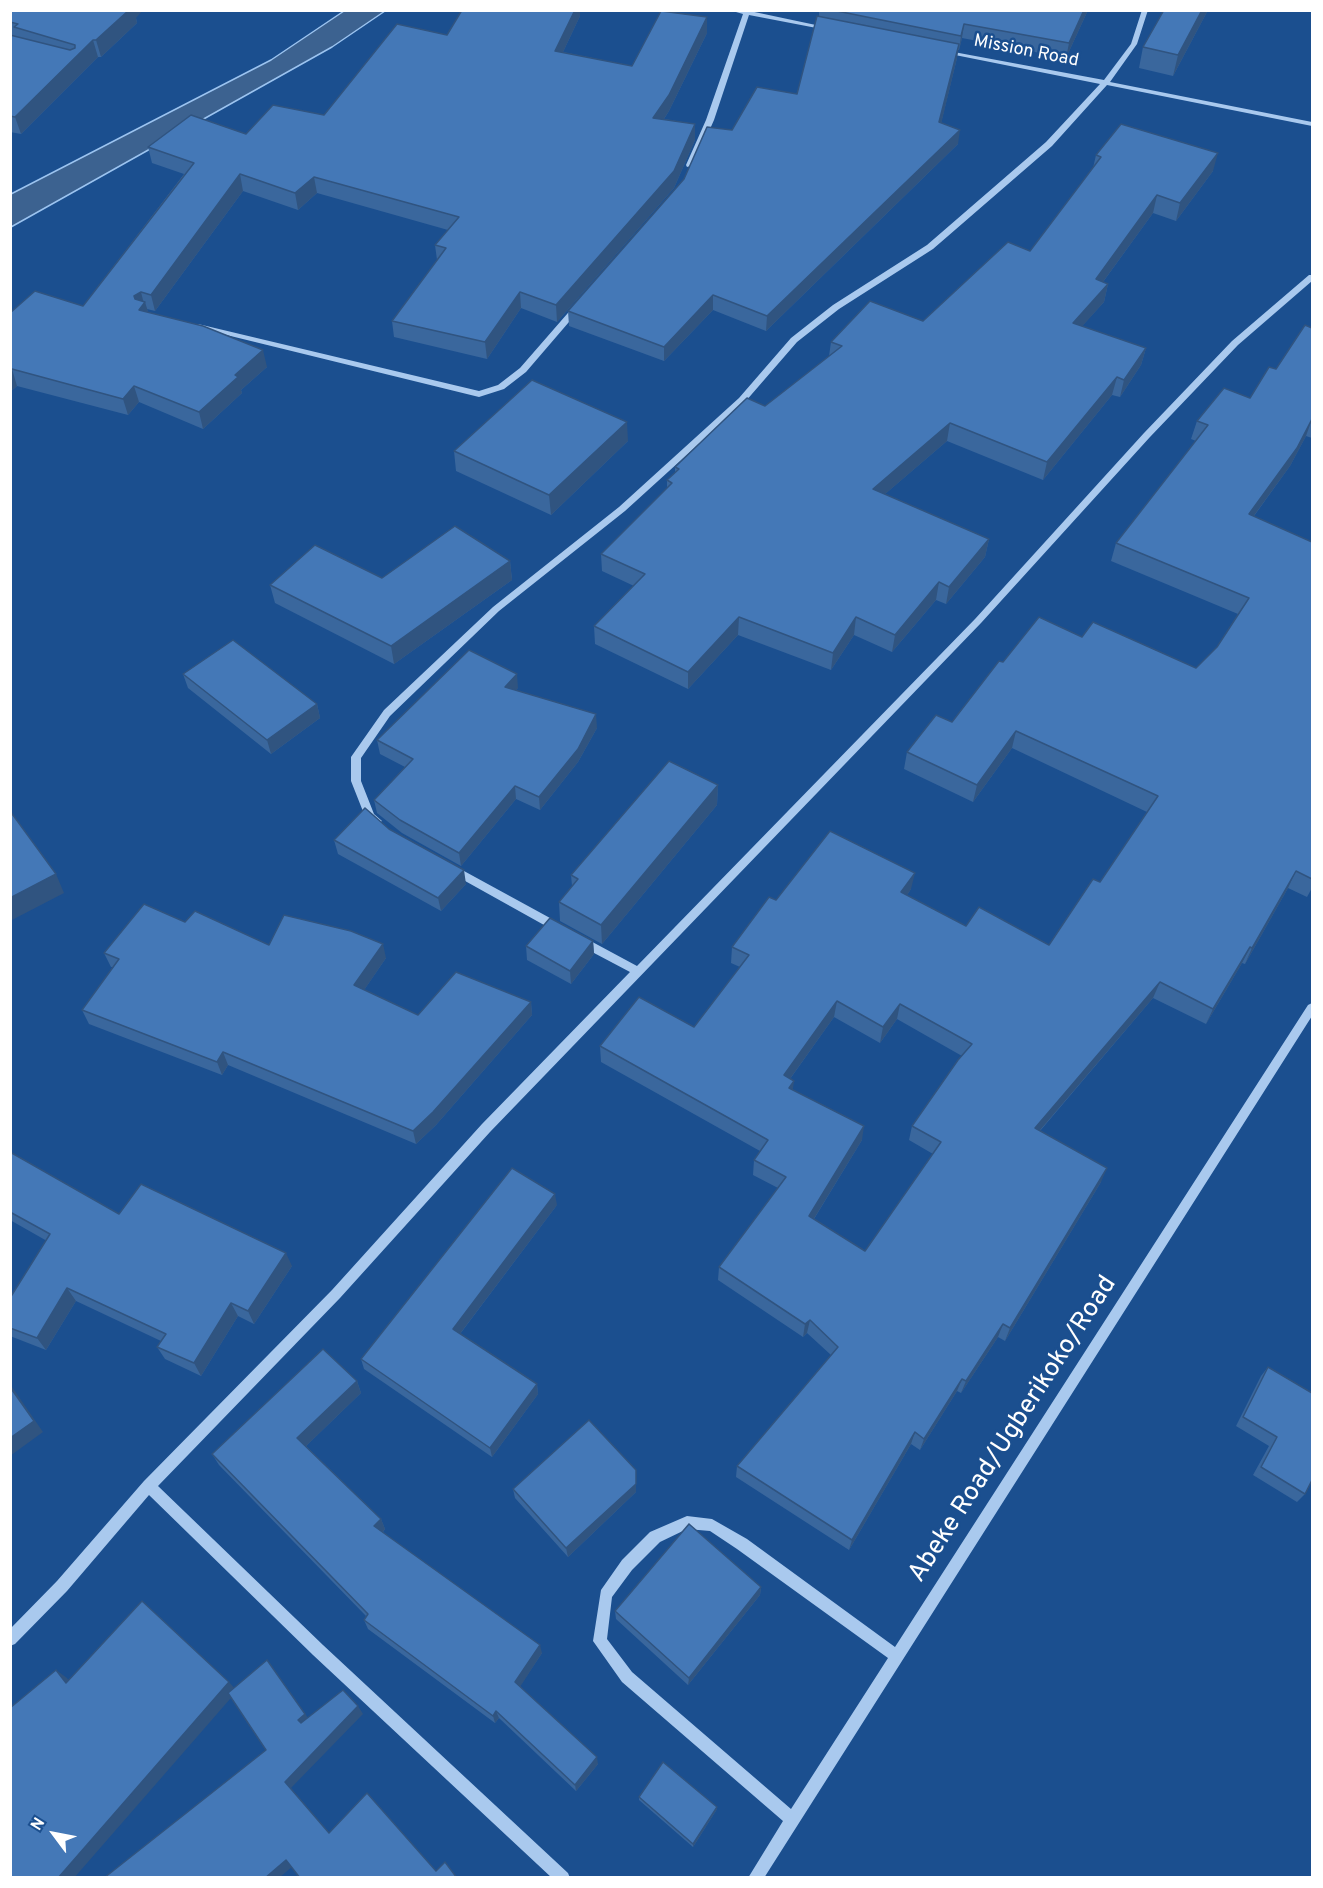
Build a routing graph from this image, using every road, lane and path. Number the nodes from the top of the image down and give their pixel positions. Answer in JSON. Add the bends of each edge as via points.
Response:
{"nodes":[{"id":1,"x":732,"y":10,"type":"edge"},
{"id":2,"x":1146,"y":10,"type":"edge"},
{"id":3,"x":747,"y":13,"type":"junction"},
{"id":4,"x":839,"y":31,"type":"edge"},
{"id":5,"x":932,"y":49,"type":"edge"},
{"id":6,"x":1106,"y":82,"type":"junction"},
{"id":7,"x":1312,"y":124,"type":"edge"},
{"id":8,"x":688,"y":170,"type":"edge"},
{"id":9,"x":1312,"y":277,"type":"edge"},
{"id":10,"x":586,"y":298,"type":"edge"},
{"id":11,"x":191,"y":325,"type":"edge"},
{"id":12,"x":388,"y":830,"type":"edge"},
{"id":13,"x":447,"y":866,"type":"edge"},
{"id":14,"x":639,"y":972,"type":"junction"},
{"id":15,"x":1312,"y":1008,"type":"edge"},
{"id":16,"x":149,"y":1486,"type":"junction"},
{"id":17,"x":10,"y":1639,"type":"edge"},
{"id":18,"x":896,"y":1656,"type":"junction"},
{"id":19,"x":791,"y":1820,"type":"junction"},
{"id":20,"x":562,"y":1878,"type":"edge"},
{"id":21,"x":754,"y":1878,"type":"edge"}],
"edges":[{"from":1,"to":3,"type":"street"},
{"from":2,"to":6,"type":"street","via":[[1134,44]]},
{"from":3,"to":4,"type":"street"},
{"from":3,"to":8,"type":"street","via":[[710,120]]},
{"from":5,"to":6,"type":"street","name":"Mission Road"},
{"from":6,"to":7,"type":"street","name":"Mission Road"},
{"from":6,"to":12,"type":"street","via":[[1049,144],[930,247],[794,340],[742,400],[622,509],[496,609],[387,713],[356,757],[356,781],[370,816]]},
{"from":9,"to":14,"type":"street","via":[[1227,351],[978,621]]},
{"from":10,"to":11,"type":"street","via":[[523,370],[501,387],[479,394]]},
{"from":13,"to":14,"type":"street"},
{"from":14,"to":16,"type":"street","via":[[486,1128],[336,1294]]},
{"from":15,"to":18,"type":"street","name":"Abeke Road/Ugberikoko/Road"},
{"from":16,"to":17,"type":"street"},
{"from":16,"to":20,"type":"street"},
{"from":18,"to":19,"type":"street","name":"Abeke Road/Ugberikoko/Road"},
{"from":18,"to":19,"type":"street","via":[[711,1525],[687,1522],[655,1537],[627,1565],[606,1595],[600,1641],[627,1677]]},
{"from":19,"to":21,"type":"street","name":"Abeke Road/Ugberikoko/Road"}]}
